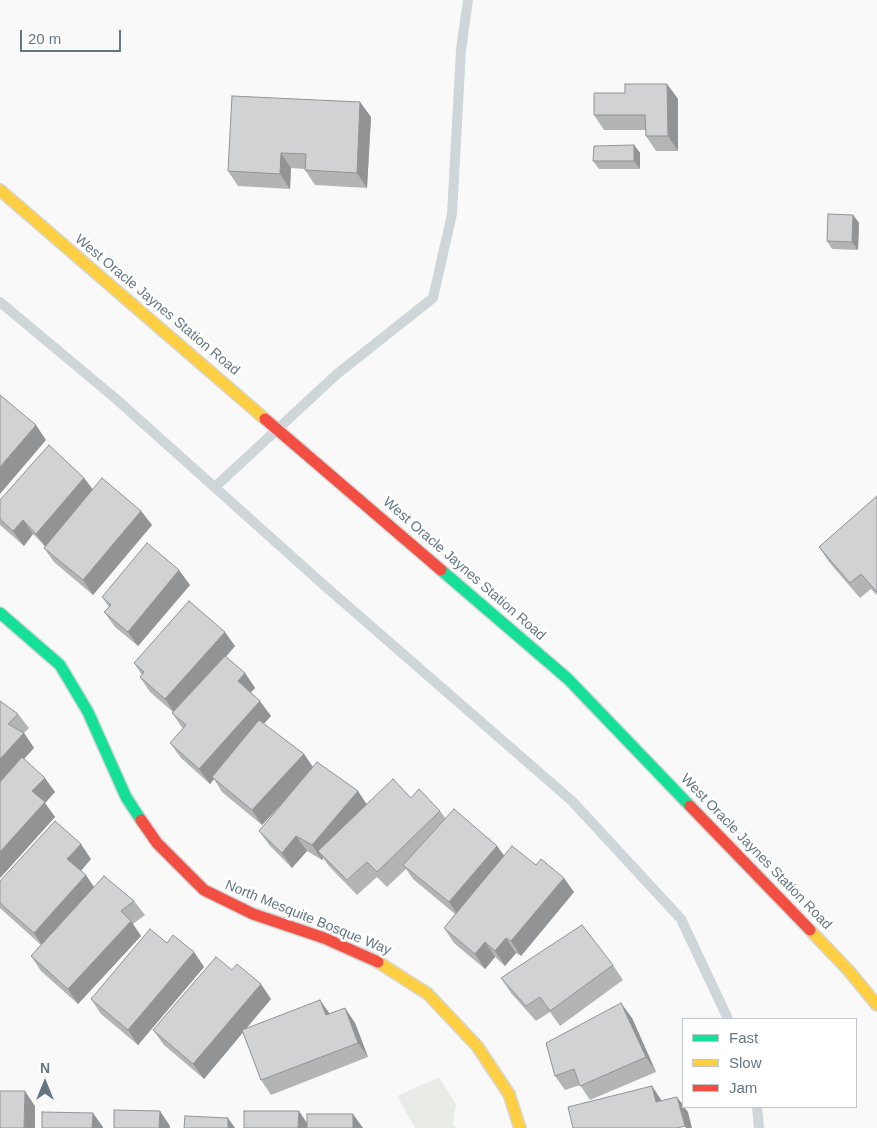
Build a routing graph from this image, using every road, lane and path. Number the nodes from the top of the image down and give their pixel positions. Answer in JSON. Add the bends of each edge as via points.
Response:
{"nodes":[{"id":1,"x":0,"y":190,"type":"edge"},
{"id":2,"x":0,"y":613,"type":"edge"},
{"id":3,"x":877,"y":1005,"type":"edge"},
{"id":4,"x":520,"y":1128,"type":"edge"}],
"edges":[{"from":1,"to":3,"type":"street","name":"West Oracle Jaynes Station Road","via":[[568,679],[849,971]]},
{"from":2,"to":4,"type":"street","name":"North Mesquite Bosque Way","via":[[60,665],[88,712],[126,797],[157,843],[204,890],[253,914],[324,938],[386,965],[428,994],[477,1046],[510,1094]]}]}
